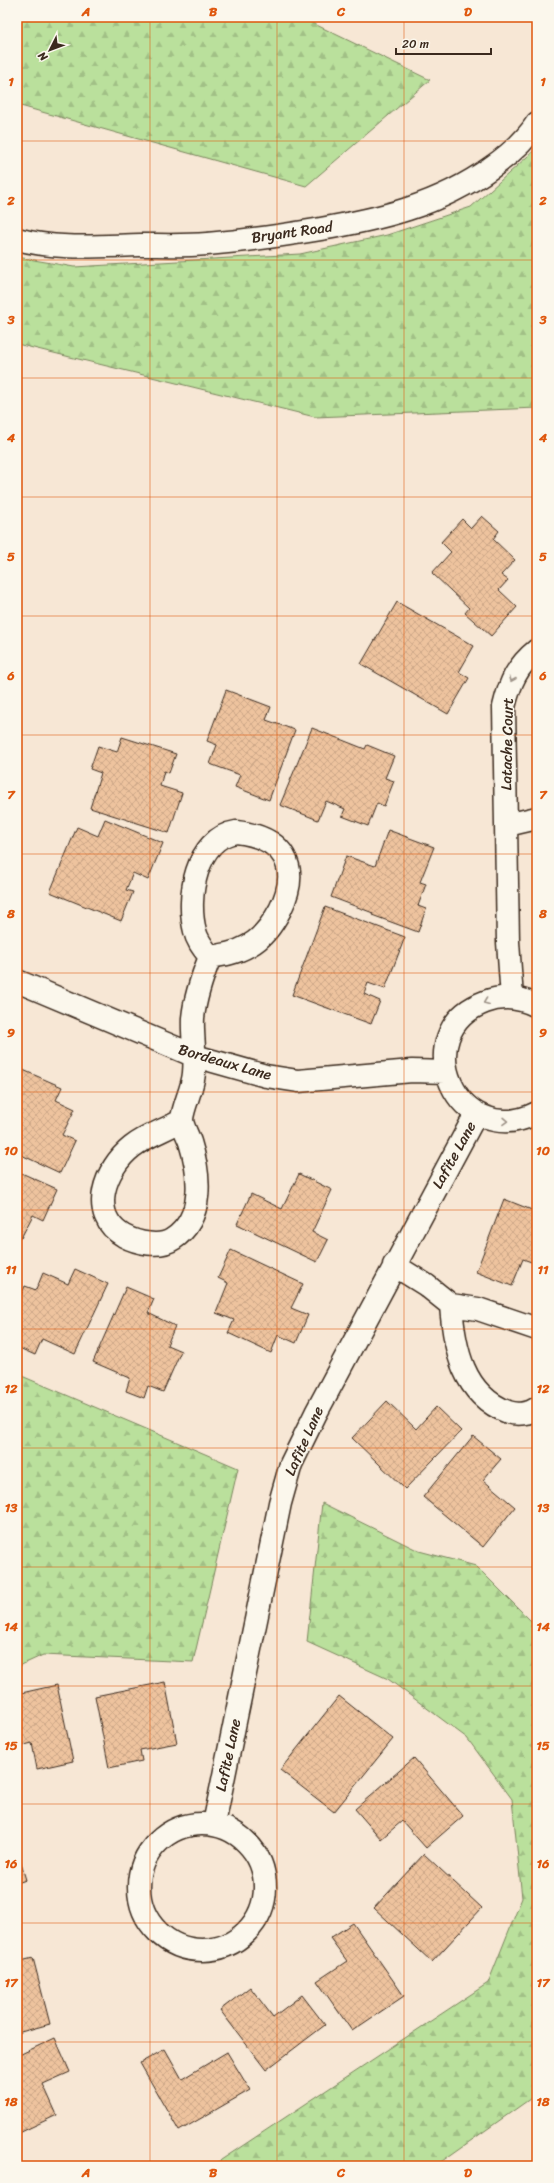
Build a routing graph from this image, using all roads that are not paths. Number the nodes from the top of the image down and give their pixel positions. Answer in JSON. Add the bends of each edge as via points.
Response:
{"nodes":[{"id":1,"x":537,"y":122,"type":"edge"},
{"id":2,"x":17,"y":239,"type":"edge"},
{"id":3,"x":537,"y":650,"type":"edge"},
{"id":4,"x":537,"y":818,"type":"edge"},
{"id":5,"x":507,"y":825,"type":"junction"},
{"id":6,"x":210,"y":957,"type":"junction"},
{"id":7,"x":17,"y":981,"type":"edge"},
{"id":8,"x":512,"y":998,"type":"junction"},
{"id":9,"x":537,"y":1006,"type":"edge"},
{"id":10,"x":195,"y":1056,"type":"junction"},
{"id":11,"x":446,"y":1072,"type":"junction"},
{"id":12,"x":537,"y":1113,"type":"edge"},
{"id":13,"x":476,"y":1114,"type":"junction"},
{"id":14,"x":182,"y":1120,"type":"junction"},
{"id":15,"x":394,"y":1265,"type":"junction"},
{"id":16,"x":451,"y":1305,"type":"junction"},
{"id":17,"x":537,"y":1329,"type":"edge"},
{"id":18,"x":537,"y":1408,"type":"edge"},
{"id":19,"x":214,"y":1824,"type":"junction"}],
"edges":[{"from":1,"to":2,"type":"street","name":"Bryant Road","via":[[532,132],[505,158],[454,192],[371,220],[206,244],[77,247],[36,244]]},
{"from":3,"to":5,"type":"street","name":"Latache Court","one_way":true,"via":[[524,660],[516,671],[508,688],[504,707]]},
{"from":4,"to":5,"type":"street"},
{"from":5,"to":8,"type":"street","name":"Latache Court","via":[[508,942]]},
{"from":6,"to":6,"type":"street","via":[[229,954],[259,938],[272,924],[285,900],[290,879],[285,855],[276,845],[261,837],[246,833],[227,833],[208,847],[203,858],[192,892],[192,912],[195,931]]},
{"from":6,"to":10,"type":"street","via":[[198,987],[193,1019]]},
{"from":7,"to":10,"type":"street","name":"Bordeaux Lane"},
{"from":8,"to":9,"type":"street"},
{"from":8,"to":11,"type":"street","one_way":true,"via":[[494,998],[475,1006],[463,1015],[450,1032],[444,1052]]},
{"from":10,"to":11,"type":"street","name":"Bordeaux Lane","via":[[266,1076],[298,1081],[412,1071]]},
{"from":10,"to":14,"type":"street","via":[[192,1090]]},
{"from":11,"to":13,"type":"street","via":[[452,1090],[464,1105]]},
{"from":13,"to":12,"type":"street","one_way":true,"via":[[494,1120],[514,1121]]},
{"from":13,"to":15,"type":"street","name":"Lafite Lane"},
{"from":14,"to":14,"type":"street","via":[[132,1147],[118,1160],[103,1193],[103,1209],[112,1224],[124,1236],[149,1244],[159,1244],[180,1235],[188,1224],[196,1206],[198,1184],[191,1143]]},
{"from":15,"to":16,"type":"street","via":[[426,1284]]},
{"from":15,"to":19,"type":"street","name":"Lafite Lane","via":[[291,1464],[280,1504]]},
{"from":16,"to":17,"type":"street","via":[[478,1309]]},
{"from":16,"to":18,"type":"street","via":[[453,1331],[461,1366],[475,1388],[483,1397],[510,1413],[523,1414]]},
{"from":19,"to":19,"type":"street","via":[[185,1825],[166,1834],[149,1850],[139,1877],[139,1901],[147,1919],[157,1932],[181,1947],[203,1951],[220,1948],[243,1936],[255,1922],[263,1905],[266,1883],[261,1862],[249,1843],[240,1835]]}]}
